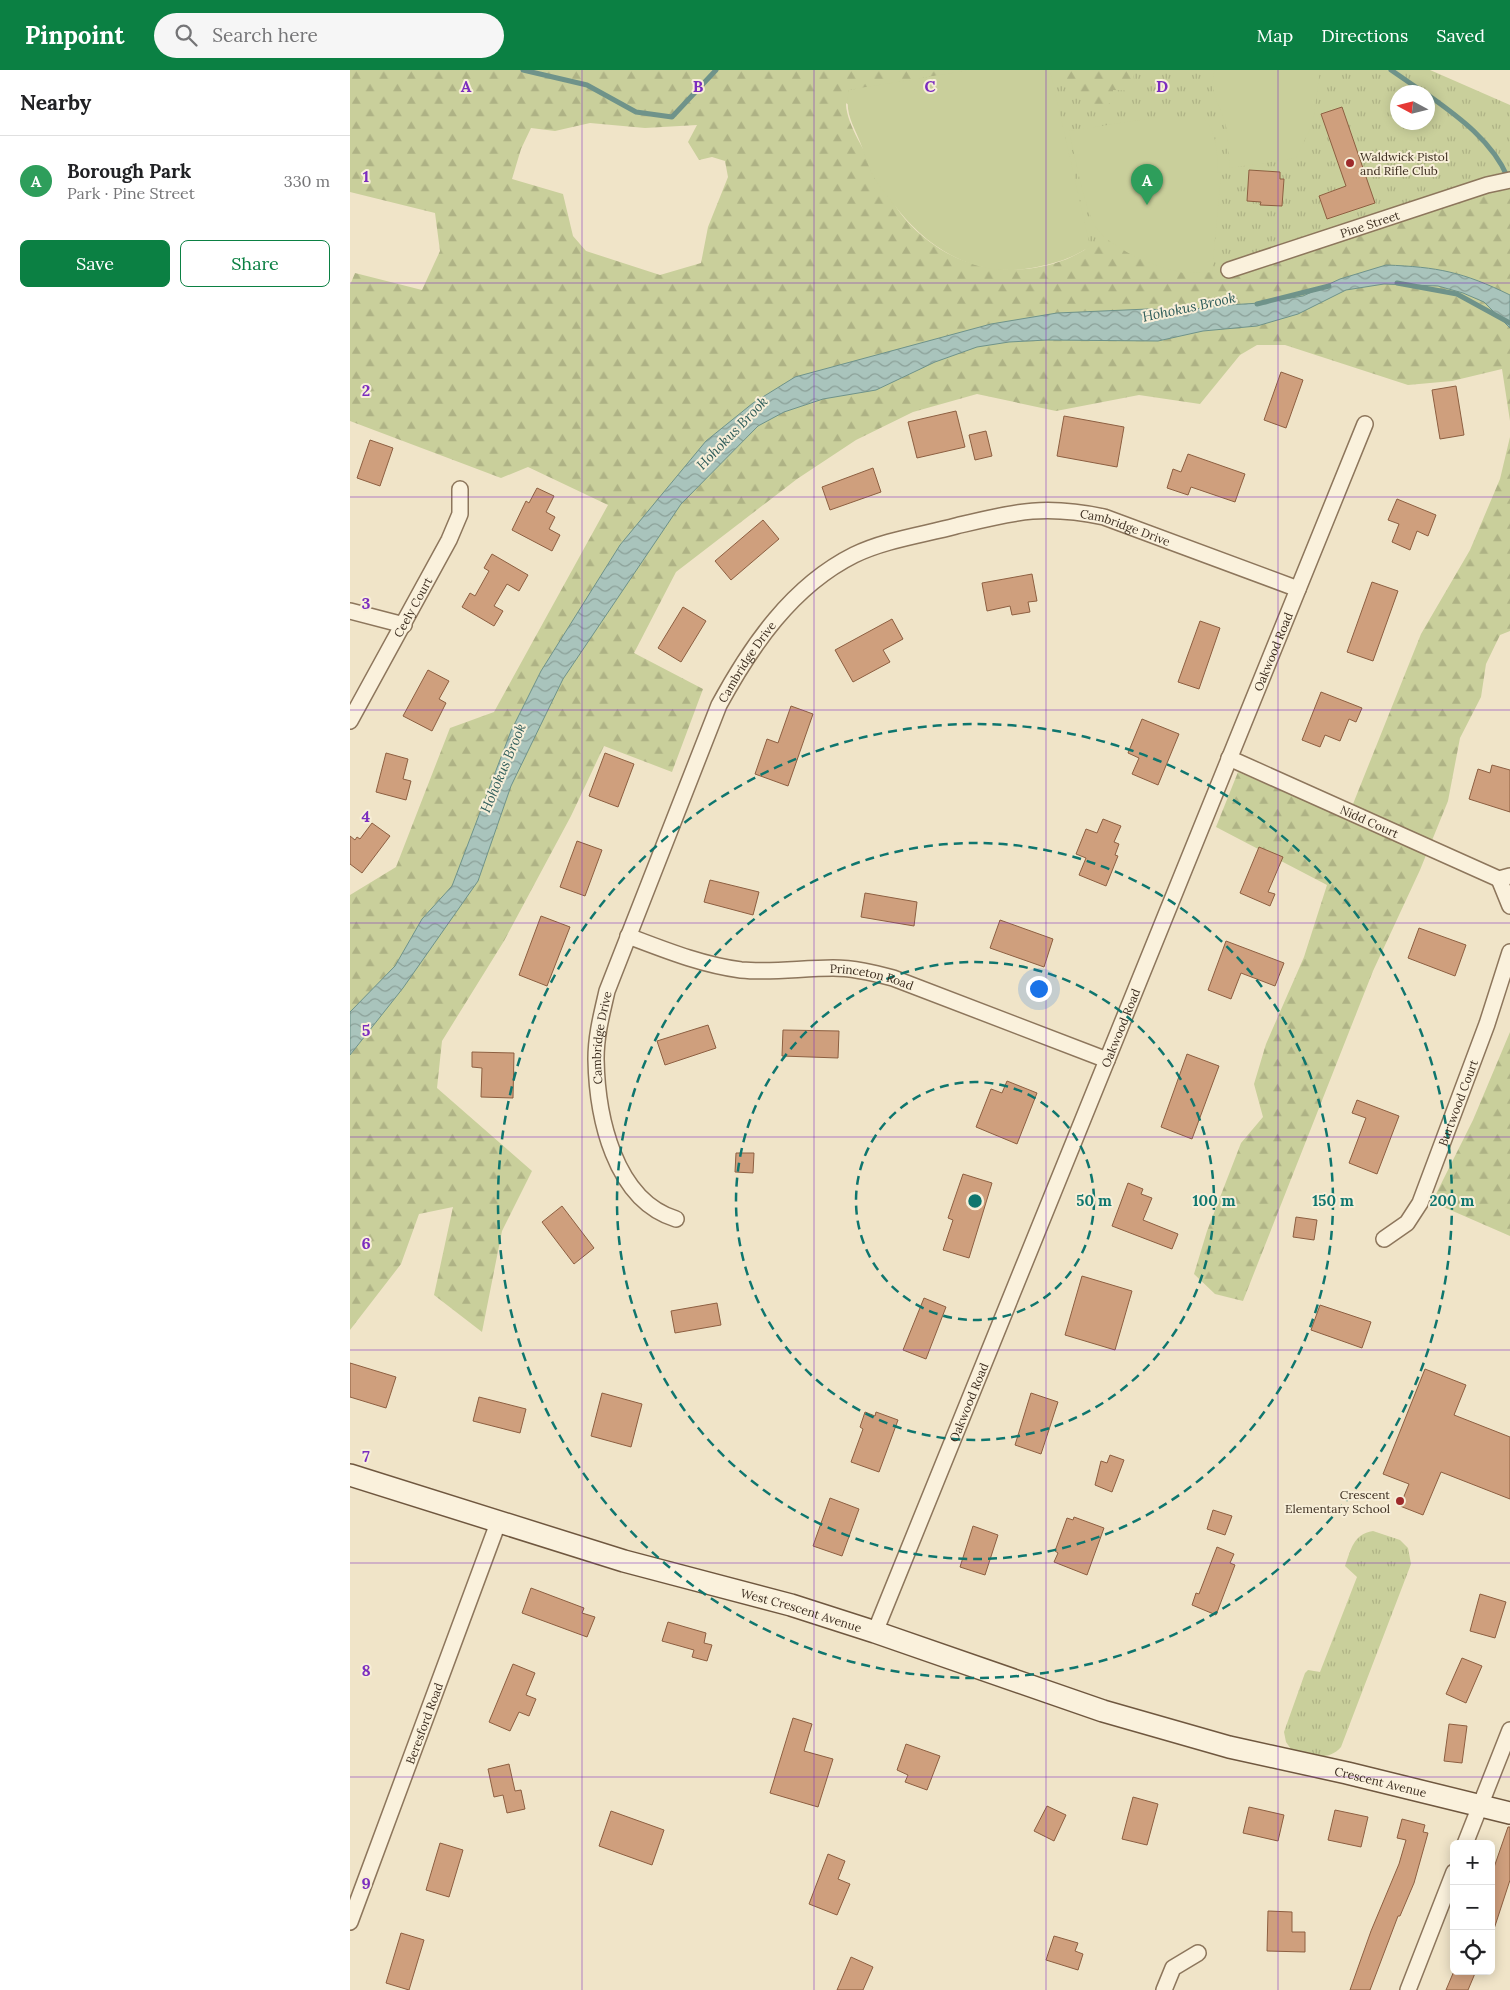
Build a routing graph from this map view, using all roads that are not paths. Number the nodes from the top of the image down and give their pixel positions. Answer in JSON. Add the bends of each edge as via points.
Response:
{"nodes":[{"id":1,"x":1510,"y":180,"type":"edge"},
{"id":2,"x":1229,"y":270,"type":"dead end"},
{"id":3,"x":1365,"y":424,"type":"dead end"},
{"id":4,"x":460,"y":489,"type":"dead end"},
{"id":5,"x":1298,"y":589,"type":"junction"},
{"id":6,"x":350,"y":610,"type":"edge"},
{"id":7,"x":404,"y":625,"type":"junction"},
{"id":8,"x":350,"y":721,"type":"edge"},
{"id":9,"x":1229,"y":758,"type":"junction"},
{"id":10,"x":1505,"y":877,"type":"edge"},
{"id":11,"x":1510,"y":906,"type":"edge"},
{"id":12,"x":628,"y":936,"type":"junction"},
{"id":13,"x":1510,"y":952,"type":"edge"},
{"id":14,"x":1107,"y":1060,"type":"junction"},
{"id":15,"x":676,"y":1219,"type":"dead end"},
{"id":16,"x":1384,"y":1239,"type":"dead end"},
{"id":17,"x":350,"y":1475,"type":"edge"},
{"id":18,"x":498,"y":1522,"type":"junction"},
{"id":19,"x":875,"y":1632,"type":"junction"},
{"id":20,"x":1510,"y":1730,"type":"edge"},
{"id":21,"x":1251,"y":1752,"type":"joint"},
{"id":22,"x":1480,"y":1806,"type":"junction"},
{"id":23,"x":1510,"y":1813,"type":"edge"},
{"id":24,"x":1467,"y":1840,"type":"edge"},
{"id":25,"x":1450,"y":1882,"type":"edge"},
{"id":26,"x":350,"y":1922,"type":"edge"},
{"id":27,"x":1198,"y":1953,"type":"dead end"},
{"id":28,"x":1164,"y":1990,"type":"edge"},
{"id":29,"x":1408,"y":1990,"type":"edge"}],
"edges":[{"from":1,"to":2,"type":"street","name":"Pine Street"},
{"from":3,"to":5,"type":"street","name":"Oakwood Road"},
{"from":4,"to":7,"type":"street","name":"Ceely Court","via":[[460,514]]},
{"from":5,"to":9,"type":"street","name":"Oakwood Road"},
{"from":5,"to":12,"type":"street","name":"Cambridge Drive","via":[[1104,517],[1074,510],[1017,511],[882,544],[855,555],[810,584],[788,605],[738,669],[719,704]]},
{"from":6,"to":7,"type":"street"},
{"from":7,"to":8,"type":"street","name":"Ceely Court"},
{"from":9,"to":10,"type":"street","name":"Nidd Court"},
{"from":9,"to":14,"type":"street","name":"Oakwood Road"},
{"from":10,"to":11,"type":"street"},
{"from":12,"to":14,"type":"street","name":"Princeton Road","via":[[682,956],[742,970],[834,968],[894,978]]},
{"from":12,"to":15,"type":"street","name":"Cambridge Drive","via":[[607,991],[599,1024],[598,1090],[604,1123],[628,1182],[652,1208]]},
{"from":13,"to":16,"type":"street","name":"Burtwood Court","via":[[1487,1024],[1420,1203],[1407,1224]]},
{"from":14,"to":19,"type":"street","name":"Oakwood Road"},
{"from":17,"to":18,"type":"main road","name":"West Crescent Avenue"},
{"from":18,"to":19,"type":"main road","name":"West Crescent Avenue"},
{"from":18,"to":26,"type":"street","name":"Beresford Road"},
{"from":19,"to":21,"type":"main road","name":"West Crescent Avenue","via":[[1103,1712]]},
{"from":20,"to":22,"type":"street"},
{"from":21,"to":22,"type":"main road","name":"Crescent Avenue"},
{"from":22,"to":23,"type":"main road","name":"Crescent Avenue"},
{"from":22,"to":24,"type":"street"},
{"from":25,"to":29,"type":"street"},
{"from":27,"to":28,"type":"street","via":[[1173,1968]]}]}
